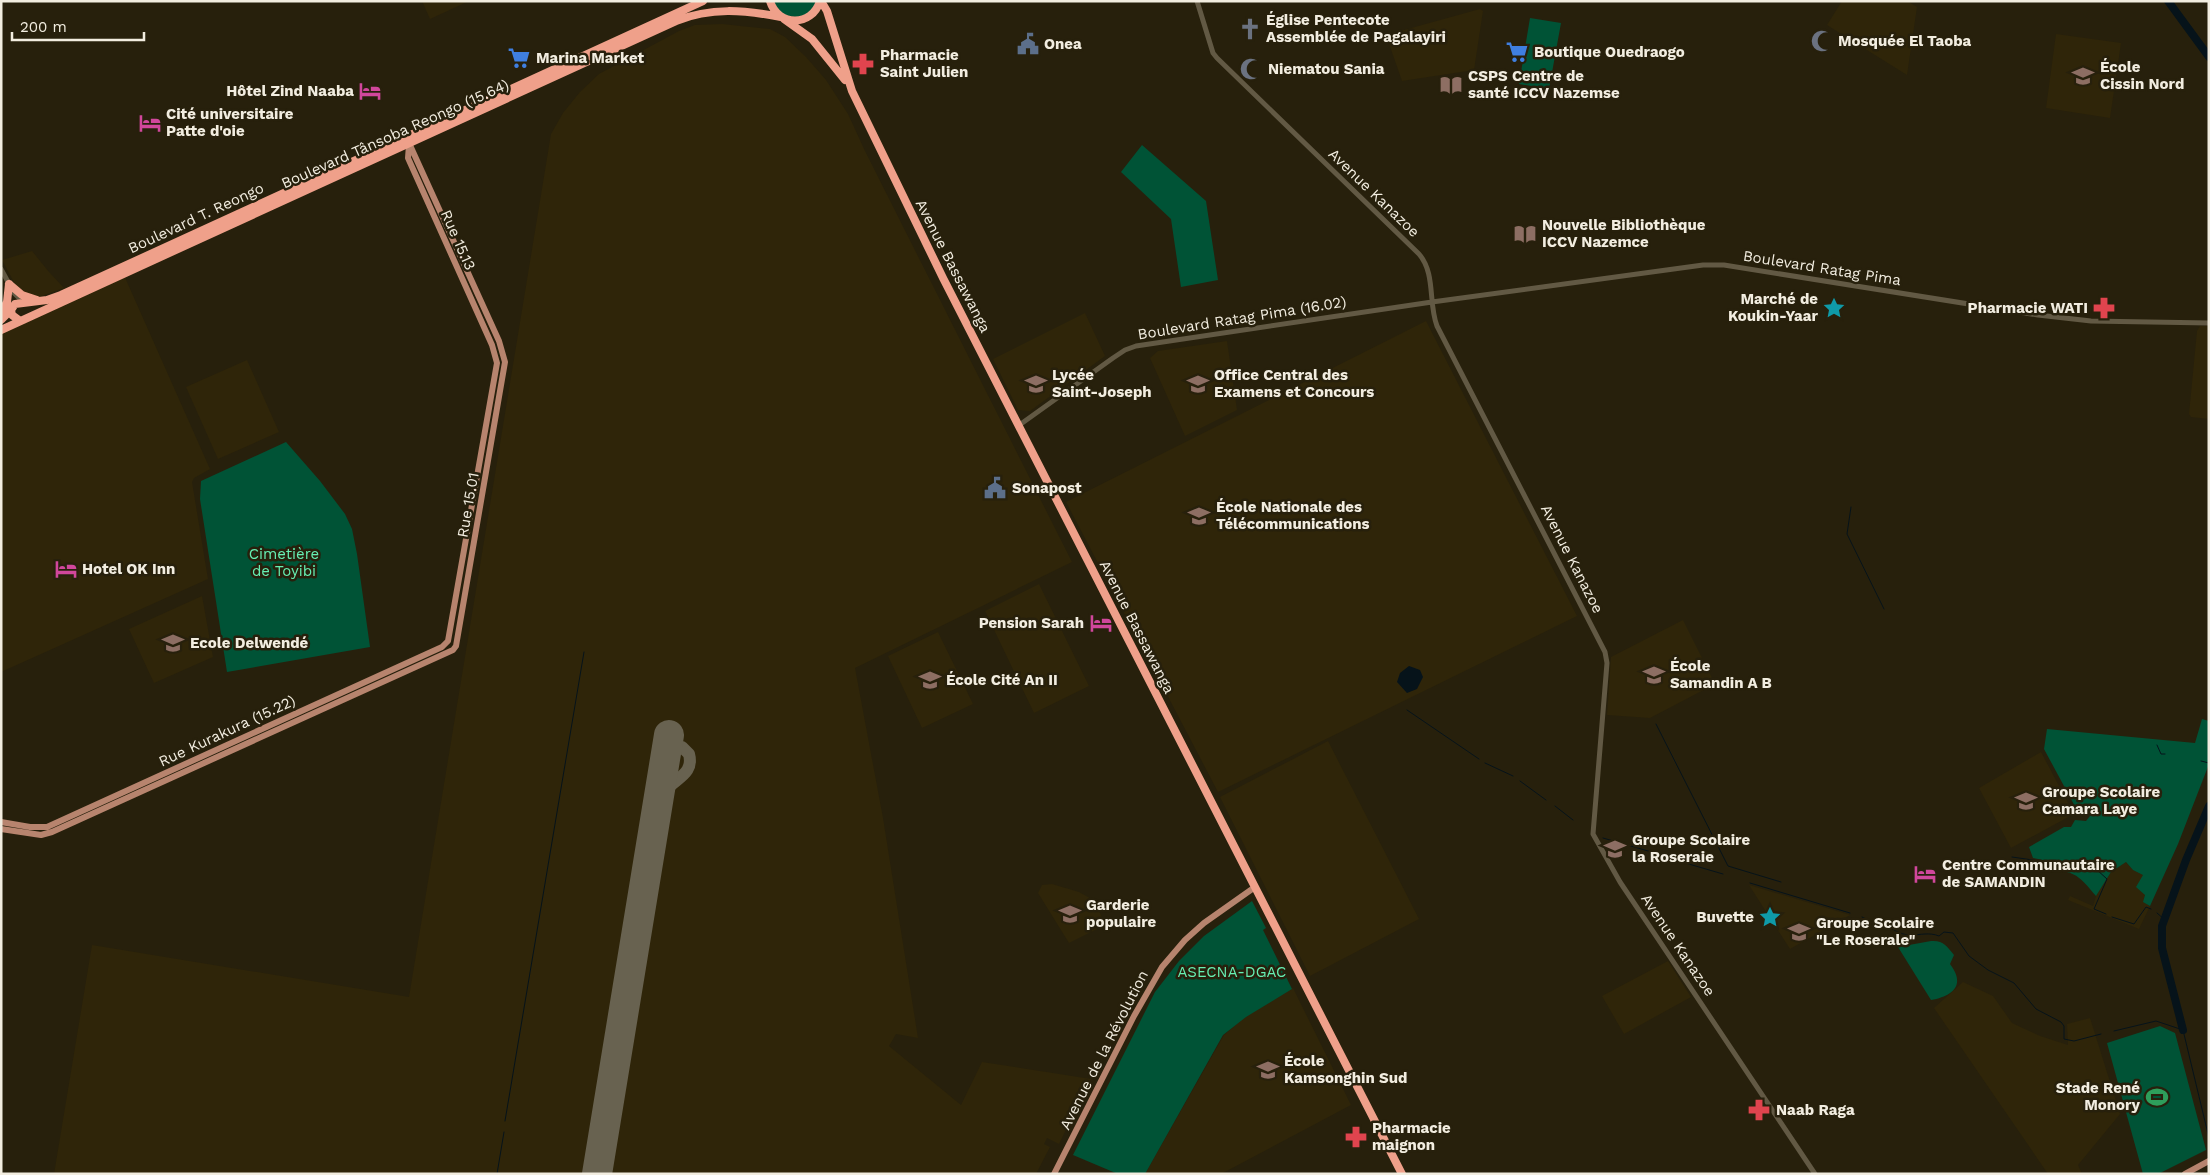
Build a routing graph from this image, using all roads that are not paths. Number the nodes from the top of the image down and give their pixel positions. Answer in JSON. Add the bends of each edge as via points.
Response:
{"nodes":[{"id":1,"x":703,"y":1,"type":"edge"},
{"id":2,"x":770,"y":1,"type":"edge"},
{"id":3,"x":821,"y":1,"type":"edge"},
{"id":4,"x":1197,"y":1,"type":"edge"},
{"id":5,"x":782,"y":18,"type":"junction"},
{"id":6,"x":852,"y":90,"type":"junction"},
{"id":7,"x":415,"y":132,"type":"junction"},
{"id":8,"x":409,"y":143,"type":"junction"},
{"id":9,"x":1,"y":269,"type":"edge"},
{"id":10,"x":10,"y":286,"type":"junction"},
{"id":11,"x":41,"y":301,"type":"junction"},
{"id":12,"x":24,"y":302,"type":"junction"},
{"id":13,"x":1432,"y":302,"type":"junction"},
{"id":14,"x":13,"y":308,"type":"junction"},
{"id":15,"x":1,"y":314,"type":"edge"},
{"id":16,"x":29,"y":317,"type":"junction"},
{"id":17,"x":1,"y":320,"type":"edge"},
{"id":18,"x":20,"y":322,"type":"junction"},
{"id":19,"x":2209,"y":323,"type":"edge"},
{"id":20,"x":1,"y":330,"type":"edge"},
{"id":21,"x":495,"y":355,"type":"joint"},
{"id":22,"x":505,"y":362,"type":"joint"},
{"id":23,"x":1018,"y":426,"type":"junction"},
{"id":24,"x":451,"y":632,"type":"joint"},
{"id":25,"x":453,"y":650,"type":"joint"},
{"id":26,"x":1,"y":822,"type":"edge"},
{"id":27,"x":1,"y":829,"type":"edge"},
{"id":28,"x":1255,"y":887,"type":"junction"},
{"id":29,"x":2208,"y":1161,"type":"edge"},
{"id":30,"x":1054,"y":1174,"type":"edge"},
{"id":31,"x":1402,"y":1174,"type":"edge"},
{"id":32,"x":1815,"y":1174,"type":"edge"},
{"id":33,"x":2185,"y":1174,"type":"edge"}],
"edges":[{"from":1,"to":7,"type":"highway","name":"Boulevard T. Reongo"},
{"from":2,"to":5,"type":"highway","via":[[773,10]]},
{"from":3,"to":5,"type":"highway","via":[[806,19]]},
{"from":3,"to":6,"type":"highway","name":"Avenue Bassawanga"},
{"from":4,"to":13,"type":"street","name":"Avenue Kanazoe","via":[[1213,53],[1424,259],[1429,272]]},
{"from":5,"to":6,"type":"highway","name":"Avenue Bassawanga","via":[[819,46]]},
{"from":5,"to":8,"type":"highway","name":"Boulevard Tânsoba Reongo (15.64)","via":[[733,10],[703,12],[687,17]]},
{"from":6,"to":23,"type":"highway","name":"Avenue Bassawanga"},
{"from":7,"to":8,"type":"main road"},
{"from":7,"to":11,"type":"highway","name":"Boulevard T. Reongo","via":[[198,234]]},
{"from":8,"to":16,"type":"highway","name":"Boulevard Tânsoba Reongo (15.64)"},
{"from":8,"to":21,"type":"main road","name":"Rue 15.13","via":[[408,158]]},
{"from":8,"to":22,"type":"main road","name":"Rue 15.13","via":[[499,341]]},
{"from":9,"to":10,"type":"street"},
{"from":10,"to":11,"type":"highway","via":[[22,295]]},
{"from":10,"to":12,"type":"street"},
{"from":10,"to":14,"type":"street"},
{"from":10,"to":15,"type":"highway"},
{"from":11,"to":12,"type":"highway","name":"Boulevard T. Reongo"},
{"from":12,"to":14,"type":"highway"},
{"from":12,"to":16,"type":"highway","via":[[31,310]]},
{"from":13,"to":19,"type":"street","name":"Boulevard Ratag Pima","via":[[1717,265],[2073,319]]},
{"from":13,"to":23,"type":"street","name":"Boulevard Ratag Pima (16.02)","via":[[1130,348]]},
{"from":13,"to":32,"type":"street","name":"Avenue Kanazoe","via":[[1441,334],[1605,652],[1607,663],[1593,834],[1620,882]]},
{"from":14,"to":17,"type":"highway"},
{"from":14,"to":18,"type":"highway","via":[[13,318]]},
{"from":16,"to":18,"type":"highway","name":"Boulevard Tânsoba Reongo (15.64)"},
{"from":18,"to":20,"type":"highway","name":"Boulevard Tânsoba Reongo (15.64)"},
{"from":21,"to":24,"type":"main road","name":"Rue 15.01","via":[[497,369]]},
{"from":22,"to":25,"type":"main road","name":"Rue 15.01","via":[[457,644]]},
{"from":23,"to":28,"type":"highway","name":"Avenue Bassawanga"},
{"from":24,"to":26,"type":"main road","name":"Rue Kurakura (15.22)","via":[[448,642],[442,647],[47,827]]},
{"from":25,"to":27,"type":"main road","name":"Rue Kurakura (15.22)","via":[[52,832],[41,835]]},
{"from":28,"to":30,"type":"main road","name":"Avenue de la Révolution","via":[[1204,923],[1162,967]]},
{"from":28,"to":31,"type":"highway","name":"Avenue Bassawanga"},
{"from":29,"to":33,"type":"main road"}]}
